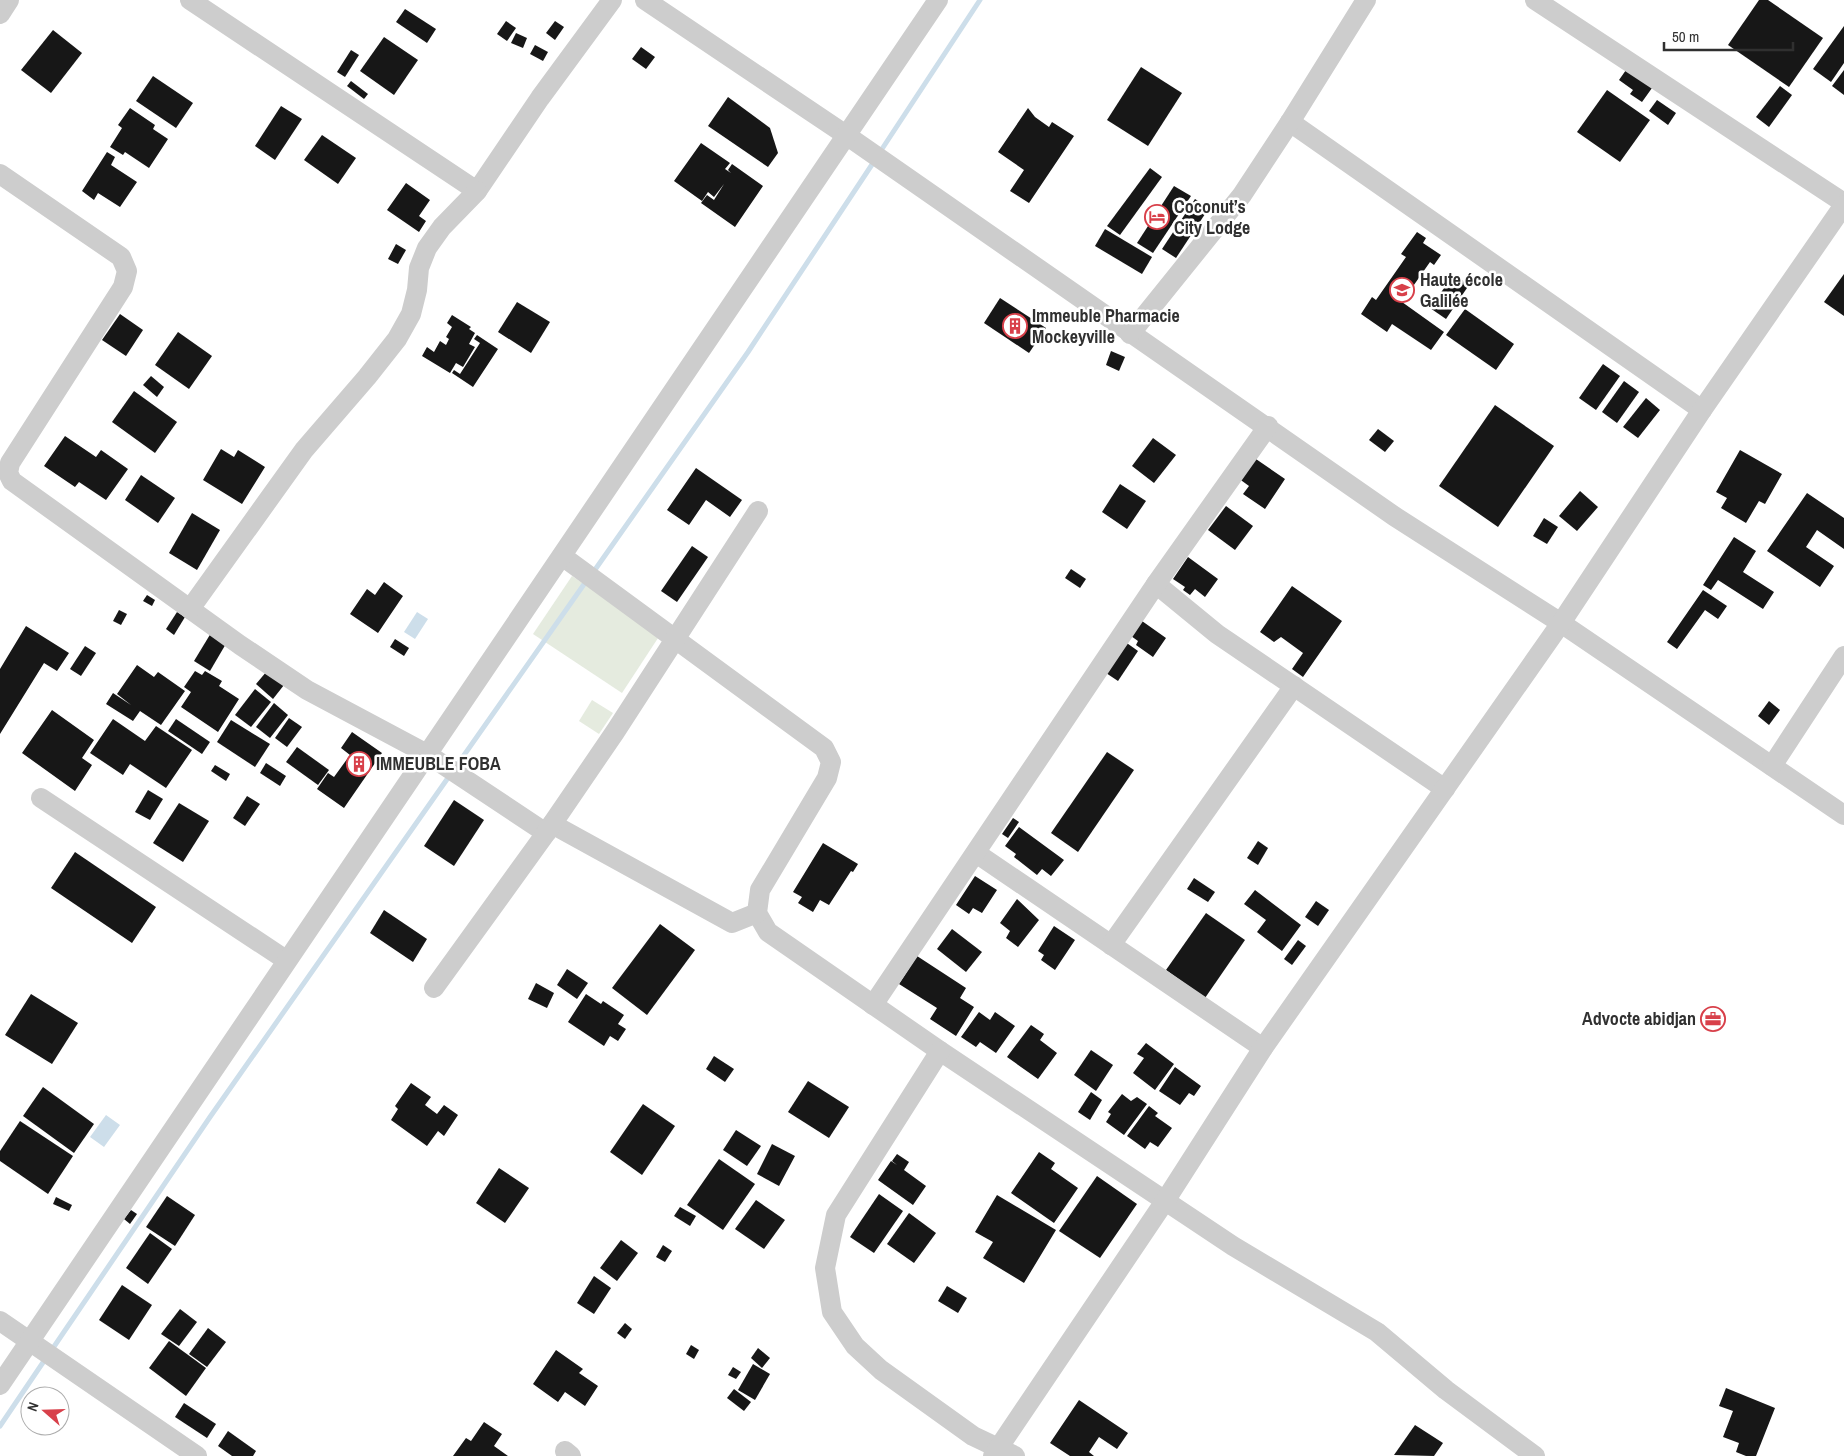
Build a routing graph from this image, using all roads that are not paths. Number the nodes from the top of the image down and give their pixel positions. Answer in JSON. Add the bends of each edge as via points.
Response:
{"nodes":[{"id":1,"x":9,"y":0,"type":"edge"},
{"id":2,"x":190,"y":0,"type":"edge"},
{"id":3,"x":612,"y":0,"type":"edge"},
{"id":4,"x":645,"y":0,"type":"edge"},
{"id":5,"x":938,"y":0,"type":"edge"},
{"id":6,"x":1366,"y":0,"type":"edge"},
{"id":7,"x":1535,"y":0,"type":"edge"},
{"id":8,"x":0,"y":14,"type":"edge"},
{"id":9,"x":1290,"y":122,"type":"junction"},
{"id":10,"x":846,"y":135,"type":"junction"},
{"id":11,"x":0,"y":174,"type":"edge"},
{"id":12,"x":477,"y":191,"type":"junction"},
{"id":13,"x":1844,"y":204,"type":"edge"},
{"id":14,"x":1130,"y":334,"type":"junction"},
{"id":15,"x":1702,"y":410,"type":"junction"},
{"id":16,"x":1268,"y":426,"type":"junction"},
{"id":17,"x":758,"y":511,"type":"dead end"},
{"id":18,"x":562,"y":556,"type":"junction"},
{"id":19,"x":1156,"y":584,"type":"junction"},
{"id":20,"x":190,"y":609,"type":"junction"},
{"id":21,"x":1561,"y":623,"type":"junction"},
{"id":22,"x":676,"y":639,"type":"junction"},
{"id":23,"x":1844,"y":656,"type":"edge"},
{"id":24,"x":1294,"y":686,"type":"junction"},
{"id":25,"x":427,"y":754,"type":"junction"},
{"id":26,"x":1772,"y":766,"type":"junction"},
{"id":27,"x":1445,"y":789,"type":"junction"},
{"id":28,"x":41,"y":798,"type":"dead end"},
{"id":29,"x":1844,"y":815,"type":"edge"},
{"id":30,"x":549,"y":829,"type":"junction"},
{"id":31,"x":976,"y":854,"type":"junction"},
{"id":32,"x":757,"y":913,"type":"junction"},
{"id":33,"x":1111,"y":945,"type":"junction"},
{"id":34,"x":286,"y":960,"type":"junction"},
{"id":35,"x":434,"y":988,"type":"dead end"},
{"id":36,"x":873,"y":1005,"type":"junction"},
{"id":37,"x":1263,"y":1048,"type":"junction"},
{"id":38,"x":940,"y":1051,"type":"junction"},
{"id":39,"x":1165,"y":1201,"type":"junction"},
{"id":40,"x":0,"y":1321,"type":"edge"},
{"id":41,"x":29,"y":1341,"type":"junction"},
{"id":42,"x":0,"y":1385,"type":"edge"},
{"id":43,"x":1002,"y":1453,"type":"edge"},
{"id":44,"x":197,"y":1456,"type":"edge"},
{"id":45,"x":1535,"y":1456,"type":"edge"}],
"edges":[{"from":1,"to":8,"type":"street"},
{"from":2,"to":12,"type":"street"},
{"from":3,"to":12,"type":"street"},
{"from":4,"to":10,"type":"street"},
{"from":5,"to":10,"type":"street"},
{"from":6,"to":9,"type":"street"},
{"from":7,"to":13,"type":"street"},
{"from":9,"to":14,"type":"street","via":[[1242,195]]},
{"from":9,"to":15,"type":"street"},
{"from":10,"to":14,"type":"street"},
{"from":10,"to":18,"type":"street"},
{"from":11,"to":20,"type":"street","via":[[121,257],[127,271],[122,287],[10,463],[8,473],[12,481]]},
{"from":12,"to":20,"type":"street","via":[[442,227],[427,248],[418,268],[411,314],[396,339],[304,450]]},
{"from":13,"to":15,"type":"street"},
{"from":14,"to":16,"type":"street"},
{"from":15,"to":21,"type":"street"},
{"from":16,"to":19,"type":"street"},
{"from":16,"to":21,"type":"street","via":[[1394,516]]},
{"from":17,"to":22,"type":"street"},
{"from":18,"to":22,"type":"street"},
{"from":18,"to":25,"type":"street"},
{"from":19,"to":24,"type":"street","via":[[1217,634]]},
{"from":19,"to":31,"type":"street"},
{"from":20,"to":25,"type":"street","via":[[307,690]]},
{"from":21,"to":26,"type":"street"},
{"from":21,"to":27,"type":"street"},
{"from":22,"to":30,"type":"street"},
{"from":22,"to":32,"type":"street","via":[[824,748],[831,762],[827,778],[760,890]]},
{"from":23,"to":26,"type":"street"},
{"from":24,"to":27,"type":"street"},
{"from":24,"to":33,"type":"street"},
{"from":25,"to":30,"type":"street"},
{"from":25,"to":34,"type":"street"},
{"from":26,"to":29,"type":"street"},
{"from":27,"to":37,"type":"street"},
{"from":28,"to":34,"type":"street"},
{"from":30,"to":32,"type":"street","via":[[732,923]]},
{"from":30,"to":35,"type":"street"},
{"from":31,"to":33,"type":"street"},
{"from":31,"to":36,"type":"street"},
{"from":32,"to":36,"type":"street","via":[[768,932]]},
{"from":33,"to":37,"type":"street"},
{"from":34,"to":41,"type":"street"},
{"from":36,"to":38,"type":"street"},
{"from":37,"to":39,"type":"street"},
{"from":38,"to":39,"type":"street"},
{"from":38,"to":43,"type":"street","via":[[836,1215],[825,1268],[832,1312],[855,1346],[881,1370]]},
{"from":39,"to":43,"type":"street"},
{"from":39,"to":45,"type":"street","via":[[1376,1332],[1446,1390]]},
{"from":40,"to":41,"type":"street"},
{"from":41,"to":42,"type":"street"},
{"from":41,"to":44,"type":"street"}]}
